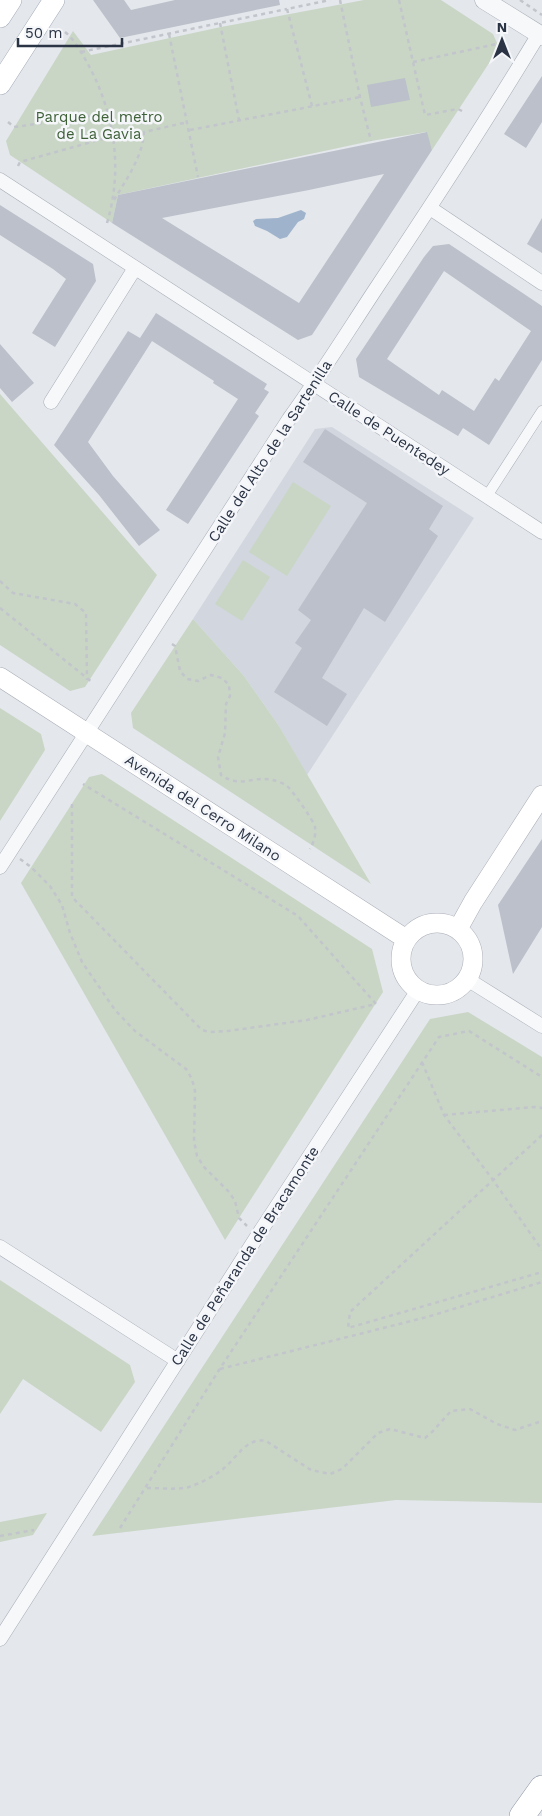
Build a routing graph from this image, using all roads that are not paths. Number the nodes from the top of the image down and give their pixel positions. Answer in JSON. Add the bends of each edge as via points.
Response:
{"nodes":[{"id":1,"x":11,"y":0,"type":"edge"},
{"id":2,"x":54,"y":0,"type":"edge"},
{"id":3,"x":484,"y":0,"type":"edge"},
{"id":4,"x":0,"y":17,"type":"edge"},
{"id":5,"x":540,"y":35,"type":"edge"},
{"id":6,"x":0,"y":84,"type":"edge"},
{"id":7,"x":0,"y":180,"type":"edge"},
{"id":8,"x":430,"y":208,"type":"junction"},
{"id":9,"x":135,"y":268,"type":"junction"},
{"id":10,"x":542,"y":282,"type":"edge"},
{"id":11,"x":314,"y":384,"type":"junction"},
{"id":12,"x":51,"y":402,"type":"dead end"},
{"id":13,"x":542,"y":411,"type":"edge"},
{"id":14,"x":486,"y":496,"type":"junction"},
{"id":15,"x":542,"y":532,"type":"edge"},
{"id":16,"x":0,"y":677,"type":"edge"},
{"id":17,"x":87,"y":733,"type":"junction"},
{"id":18,"x":542,"y":795,"type":"edge"},
{"id":19,"x":0,"y":867,"type":"edge"},
{"id":20,"x":458,"y":929,"type":"junction"},
{"id":21,"x":406,"y":940,"type":"junction"},
{"id":22,"x":467,"y":979,"type":"junction"},
{"id":23,"x":418,"y":990,"type":"junction"},
{"id":24,"x":542,"y":1026,"type":"edge"},
{"id":25,"x":0,"y":1247,"type":"edge"},
{"id":26,"x":178,"y":1361,"type":"junction"},
{"id":27,"x":0,"y":1638,"type":"edge"},
{"id":28,"x":542,"y":1788,"type":"edge"},
{"id":29,"x":542,"y":1795,"type":"edge"},
{"id":30,"x":523,"y":1816,"type":"edge"}],
"edges":[{"from":1,"to":4,"type":"main road"},
{"from":2,"to":6,"type":"main road"},
{"from":3,"to":5,"type":"street"},
{"from":5,"to":8,"type":"street","name":"Calle del Alto de la Sartenilla"},
{"from":7,"to":9,"type":"street","name":"Calle de Puentedey"},
{"from":8,"to":10,"type":"street"},
{"from":8,"to":11,"type":"street","name":"Calle del Alto de la Sartenilla"},
{"from":9,"to":11,"type":"street","name":"Calle de Puentedey"},
{"from":9,"to":12,"type":"street"},
{"from":11,"to":14,"type":"street","name":"Calle de Puentedey"},
{"from":11,"to":17,"type":"street","name":"Calle del Alto de la Sartenilla"},
{"from":13,"to":14,"type":"street"},
{"from":14,"to":15,"type":"street","name":"Calle de Puentedey"},
{"from":16,"to":17,"type":"main road","name":"Avenida del Cerro Milano"},
{"from":17,"to":19,"type":"street","name":"Calle del Alto de la Sartenilla"},
{"from":17,"to":21,"type":"main road","name":"Avenida del Cerro Milano"},
{"from":18,"to":20,"type":"main road"},
{"from":20,"to":21,"type":"main road","via":[[448,923],[424,924]]},
{"from":20,"to":22,"type":"main road","via":[[465,935],[473,952],[472,970]]},
{"from":21,"to":23,"type":"main road","via":[[402,949],[403,970]]},
{"from":22,"to":23,"type":"main road","via":[[449,994],[438,996]]},
{"from":22,"to":24,"type":"street"},
{"from":23,"to":26,"type":"street","name":"Calle de Peñaranda de Bracamonte"},
{"from":25,"to":26,"type":"street"},
{"from":26,"to":27,"type":"street","name":"Calle de Peñaranda de Bracamonte"},
{"from":28,"to":30,"type":"highway"},
{"from":29,"to":30,"type":"highway"}]}
